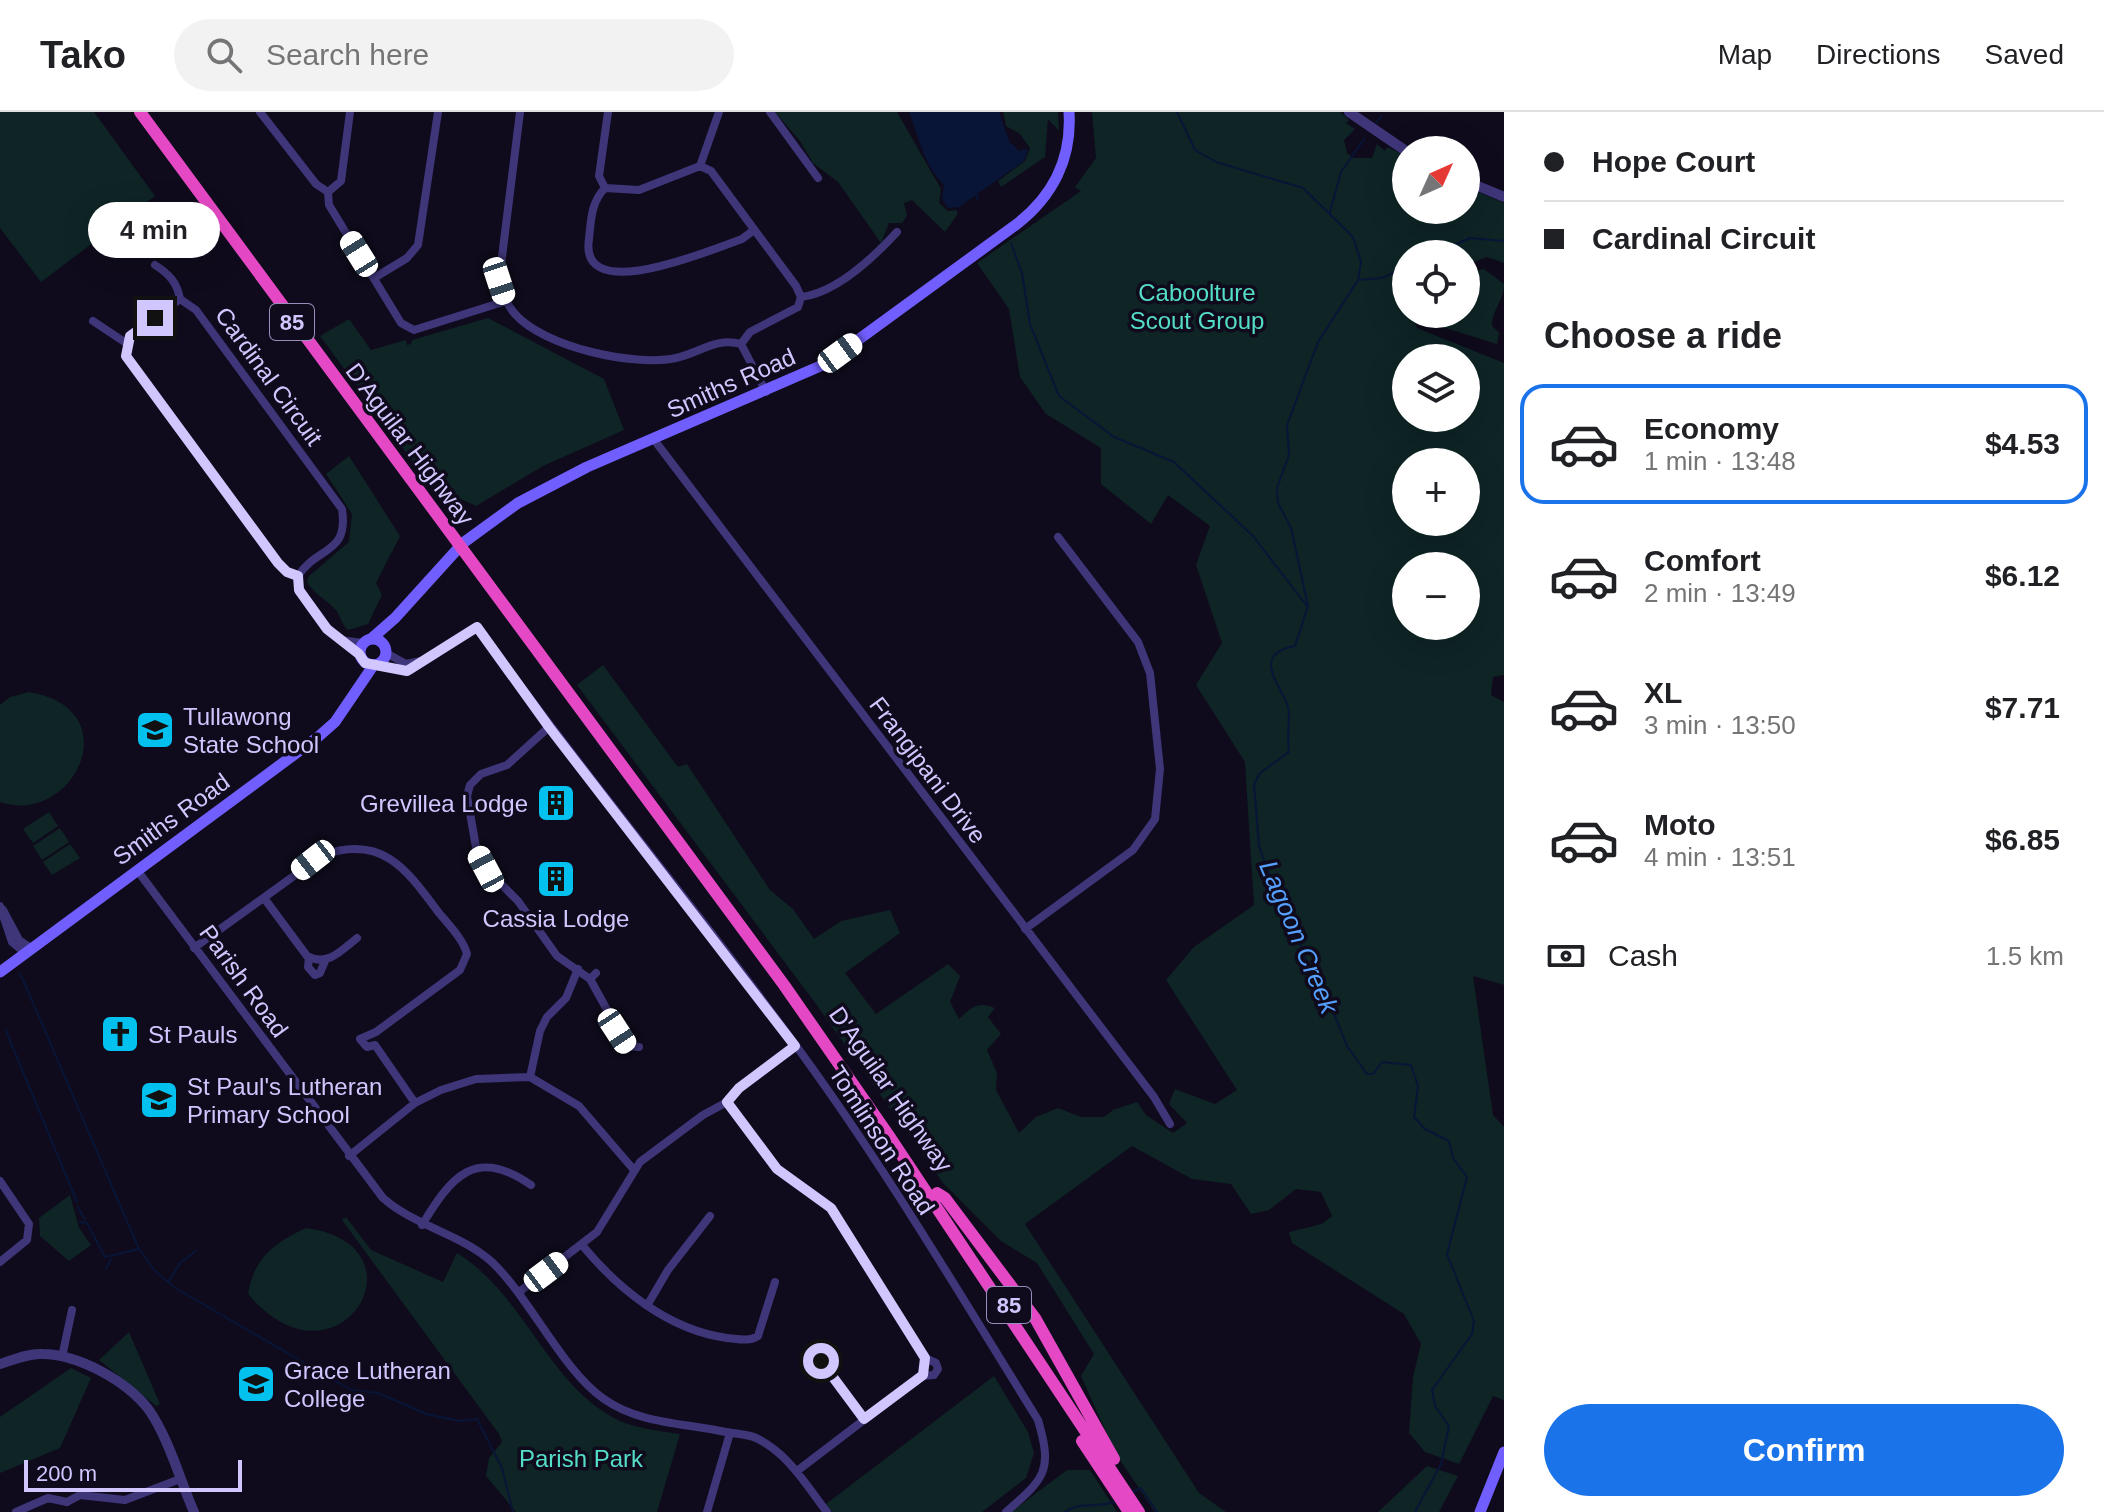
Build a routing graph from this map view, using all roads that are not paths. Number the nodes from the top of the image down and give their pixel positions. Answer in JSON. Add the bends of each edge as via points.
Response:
{"nodes":[{"id":1,"x":140,"y":112,"type":"edge"},
{"id":2,"x":260,"y":112,"type":"edge"},
{"id":3,"x":350,"y":112,"type":"edge"},
{"id":4,"x":438,"y":112,"type":"edge"},
{"id":5,"x":520,"y":112,"type":"edge"},
{"id":6,"x":608,"y":112,"type":"edge"},
{"id":7,"x":719,"y":112,"type":"edge"},
{"id":8,"x":770,"y":112,"type":"edge"},
{"id":9,"x":1069,"y":112,"type":"edge"},
{"id":10,"x":1349,"y":112,"type":"edge"},
{"id":11,"x":1392,"y":141,"type":"edge"},
{"id":12,"x":700,"y":166,"type":"junction"},
{"id":13,"x":818,"y":178,"type":"dead end"},
{"id":14,"x":1480,"y":187,"type":"edge"},
{"id":15,"x":605,"y":188,"type":"junction"},
{"id":16,"x":328,"y":192,"type":"junction"},
{"id":17,"x":1504,"y":197,"type":"edge"},
{"id":18,"x":754,"y":230,"type":"junction"},
{"id":19,"x":897,"y":232,"type":"dead end"},
{"id":20,"x":155,"y":265,"type":"dead end"},
{"id":21,"x":374,"y":278,"type":"junction"},
{"id":22,"x":801,"y":297,"type":"junction"},
{"id":23,"x":180,"y":299,"type":"junction"},
{"id":24,"x":506,"y":301,"type":"junction"},
{"id":25,"x":93,"y":321,"type":"dead end"},
{"id":26,"x":126,"y":343,"type":"junction"},
{"id":27,"x":741,"y":344,"type":"junction"},
{"id":28,"x":766,"y":392,"type":"junction"},
{"id":29,"x":655,"y":441,"type":"junction"},
{"id":30,"x":1058,"y":537,"type":"dead end"},
{"id":31,"x":298,"y":576,"type":"junction"},
{"id":32,"x":395,"y":618,"type":"junction"},
{"id":33,"x":363,"y":648,"type":"junction"},
{"id":34,"x":386,"y":650,"type":"junction"},
{"id":35,"x":422,"y":661,"type":"junction"},
{"id":36,"x":374,"y":666,"type":"junction"},
{"id":37,"x":354,"y":689,"type":"junction"},
{"id":38,"x":549,"y":727,"type":"junction"},
{"id":39,"x":649,"y":799,"type":"junction"},
{"id":40,"x":137,"y":870,"type":"junction"},
{"id":41,"x":264,"y":898,"type":"junction"},
{"id":42,"x":0,"y":906,"type":"edge"},
{"id":43,"x":1025,"y":929,"type":"junction"},
{"id":44,"x":357,"y":938,"type":"dead end"},
{"id":45,"x":194,"y":948,"type":"junction"},
{"id":46,"x":28,"y":950,"type":"junction"},
{"id":47,"x":578,"y":969,"type":"junction"},
{"id":48,"x":0,"y":972,"type":"edge"},
{"id":49,"x":376,"y":1032,"type":"junction"},
{"id":50,"x":375,"y":1045,"type":"junction"},
{"id":51,"x":627,"y":1046,"type":"junction"},
{"id":52,"x":795,"y":1046,"type":"junction"},
{"id":53,"x":639,"y":1047,"type":"dead end"},
{"id":54,"x":626,"y":1057,"type":"dead end"},
{"id":55,"x":530,"y":1077,"type":"junction"},
{"id":56,"x":727,"y":1102,"type":"junction"},
{"id":57,"x":415,"y":1103,"type":"junction"},
{"id":58,"x":1170,"y":1124,"type":"dead end"},
{"id":59,"x":349,"y":1156,"type":"junction"},
{"id":60,"x":634,"y":1170,"type":"junction"},
{"id":61,"x":0,"y":1181,"type":"edge"},
{"id":62,"x":531,"y":1185,"type":"dead end"},
{"id":63,"x":937,"y":1193,"type":"junction"},
{"id":64,"x":710,"y":1216,"type":"dead end"},
{"id":65,"x":422,"y":1225,"type":"junction"},
{"id":66,"x":582,"y":1245,"type":"junction"},
{"id":67,"x":0,"y":1262,"type":"edge"},
{"id":68,"x":775,"y":1282,"type":"dead end"},
{"id":69,"x":519,"y":1292,"type":"junction"},
{"id":70,"x":648,"y":1304,"type":"junction"},
{"id":71,"x":72,"y":1310,"type":"dead end"},
{"id":72,"x":1011,"y":1321,"type":"junction"},
{"id":73,"x":820,"y":1350,"type":"dead end"},
{"id":74,"x":62,"y":1357,"type":"junction"},
{"id":75,"x":925,"y":1358,"type":"junction"},
{"id":76,"x":0,"y":1364,"type":"edge"},
{"id":77,"x":921,"y":1376,"type":"junction"},
{"id":78,"x":1077,"y":1418,"type":"junction"},
{"id":79,"x":864,"y":1419,"type":"junction"},
{"id":80,"x":730,"y":1433,"type":"junction"},
{"id":81,"x":1504,"y":1452,"type":"edge"},
{"id":82,"x":797,"y":1471,"type":"junction"},
{"id":83,"x":1113,"y":1474,"type":"junction"},
{"id":84,"x":180,"y":1479,"type":"junction"},
{"id":85,"x":68,"y":1507,"type":"edge"},
{"id":86,"x":16,"y":1512,"type":"edge"},
{"id":87,"x":194,"y":1512,"type":"edge"},
{"id":88,"x":707,"y":1512,"type":"edge"},
{"id":89,"x":827,"y":1512,"type":"edge"},
{"id":90,"x":1006,"y":1512,"type":"edge"},
{"id":91,"x":1129,"y":1512,"type":"edge"},
{"id":92,"x":1139,"y":1512,"type":"edge"},
{"id":93,"x":1148,"y":1512,"type":"edge"},
{"id":94,"x":1480,"y":1512,"type":"edge"}],
"edges":[{"from":1,"to":39,"type":"highway","name":"D'Aguilar Highway","number":"85"},
{"from":2,"to":16,"type":"street"},
{"from":3,"to":16,"type":"street","via":[[341,181]]},
{"from":4,"to":21,"type":"street","via":[[418,245]]},
{"from":5,"to":24,"type":"street","via":[[499,281]]},
{"from":6,"to":15,"type":"street","via":[[599,176]]},
{"from":7,"to":12,"type":"street"},
{"from":8,"to":13,"type":"street"},
{"from":9,"to":28,"type":"main road","name":"Smiths Road","via":[[1064,160],[1035,209],[825,364]]},
{"from":10,"to":11,"type":"street"},
{"from":12,"to":15,"type":"street","via":[[639,190]]},
{"from":12,"to":18,"type":"street","via":[[711,171]]},
{"from":14,"to":17,"type":"street"},
{"from":15,"to":18,"type":"street","via":[[595,198],[587,252],[600,267],[650,272]]},
{"from":16,"to":21,"type":"street","via":[[329,205]]},
{"from":18,"to":22,"type":"street"},
{"from":19,"to":22,"type":"street","via":[[818,295]]},
{"from":20,"to":23,"type":"street","via":[[178,286]]},
{"from":21,"to":24,"type":"street","via":[[401,323],[414,330]]},
{"from":22,"to":27,"type":"street","via":[[798,307],[750,332]]},
{"from":23,"to":26,"type":"street","name":"Cardinal Circuit"},
{"from":23,"to":31,"type":"street","name":"Cardinal Circuit","via":[[196,310],[342,509],[345,524],[339,542]]},
{"from":24,"to":27,"type":"street","via":[[529,327],[578,348],[611,355],[656,361],[719,342]]},
{"from":25,"to":26,"type":"street"},
{"from":26,"to":31,"type":"street","via":[[126,356],[269,550],[287,572]]},
{"from":27,"to":28,"type":"street"},
{"from":28,"to":29,"type":"main road","name":"Smiths Road"},
{"from":29,"to":32,"type":"main road","name":"Smiths Road","via":[[563,478],[492,520],[446,559]]},
{"from":29,"to":43,"type":"street","name":"Frangipani Drive"},
{"from":30,"to":43,"type":"street","via":[[1138,642],[1150,673],[1160,769],[1155,819],[1133,850]]},
{"from":31,"to":33,"type":"street","via":[[299,590],[339,640]]},
{"from":32,"to":33,"type":"main road","name":"Smiths Road"},
{"from":32,"to":34,"type":"main road","name":"Smiths Road"},
{"from":33,"to":34,"type":"main road","via":[[380,641]]},
{"from":33,"to":36,"type":"main road"},
{"from":33,"to":37,"type":"main road","name":"Smiths Road"},
{"from":34,"to":35,"type":"street","via":[[406,664]]},
{"from":34,"to":36,"type":"main road","name":"Smiths Road","via":[[383,661]]},
{"from":35,"to":36,"type":"street","name":"Tomlinson Road","via":[[407,671]]},
{"from":35,"to":38,"type":"street","name":"Tomlinson Road","via":[[477,627]]},
{"from":36,"to":37,"type":"main road","name":"Smiths Road"},
{"from":37,"to":40,"type":"main road","name":"Smiths Road","via":[[335,722],[318,737]]},
{"from":38,"to":47,"type":"street","via":[[507,765],[481,774],[467,796],[477,853],[486,869],[518,901],[557,956]]},
{"from":38,"to":52,"type":"street","name":"Tomlinson Road"},
{"from":39,"to":63,"type":"highway","name":"D'Aguilar Highway","number":"85","via":[[755,935]]},
{"from":39,"to":72,"type":"highway","name":"D'Aguilar Highway","number":"85","via":[[856,1088]]},
{"from":40,"to":45,"type":"street","name":"Parish Road"},
{"from":40,"to":46,"type":"main road","name":"Smiths Road"},
{"from":41,"to":44,"type":"street","via":[[309,957],[325,961]]},
{"from":41,"to":45,"type":"street"},
{"from":41,"to":49,"type":"street","via":[[313,860],[336,851],[377,852],[408,872],[465,947],[466,959],[460,970]]},
{"from":42,"to":46,"type":"street","via":[[12,942]]},
{"from":43,"to":58,"type":"street","name":"Frangipani Drive"},
{"from":45,"to":59,"type":"street","name":"Parish Road"},
{"from":46,"to":48,"type":"main road","name":"Smiths Road"},
{"from":47,"to":51,"type":"street","via":[[593,976]]},
{"from":47,"to":55,"type":"street","via":[[566,998],[540,1031]]},
{"from":49,"to":50,"type":"street"},
{"from":49,"to":50,"type":"street","via":[[360,1039],[367,1047]]},
{"from":50,"to":57,"type":"street"},
{"from":51,"to":53,"type":"street"},
{"from":51,"to":54,"type":"street"},
{"from":52,"to":56,"type":"street"},
{"from":52,"to":90,"type":"street","name":"Tomlinson Road","via":[[1038,1420],[1048,1454],[1041,1478]]},
{"from":55,"to":57,"type":"street","via":[[476,1079]]},
{"from":55,"to":60,"type":"street","via":[[586,1112]]},
{"from":56,"to":60,"type":"street"},
{"from":56,"to":75,"type":"street","via":[[777,1169],[831,1208]]},
{"from":57,"to":59,"type":"street"},
{"from":59,"to":65,"type":"street","name":"Parish Road","via":[[383,1198]]},
{"from":60,"to":66,"type":"street","via":[[605,1221]]},
{"from":61,"to":67,"type":"street","via":[[29,1224],[27,1240]]},
{"from":62,"to":65,"type":"street","via":[[506,1170],[473,1169],[445,1187]]},
{"from":63,"to":78,"type":"highway","name":"D'Aguilar Highway","number":"85"},
{"from":63,"to":83,"type":"highway","via":[[1035,1318]]},
{"from":64,"to":70,"type":"street"},
{"from":65,"to":69,"type":"street","name":"Parish Road","via":[[474,1249]]},
{"from":66,"to":69,"type":"street"},
{"from":66,"to":70,"type":"street","via":[[609,1277]]},
{"from":68,"to":70,"type":"street","via":[[763,1329],[749,1340],[691,1331]]},
{"from":69,"to":80,"type":"street","name":"Parish Road","via":[[602,1398],[644,1418]]},
{"from":71,"to":74,"type":"street"},
{"from":72,"to":78,"type":"highway","name":"D'Aguilar Highway","number":"85"},
{"from":72,"to":83,"type":"highway","via":[[1014,1335]]},
{"from":73,"to":79,"type":"street","via":[[821,1361]]},
{"from":74,"to":76,"type":"street","via":[[40,1353]]},
{"from":74,"to":84,"type":"street","via":[[86,1365],[140,1400],[154,1418]]},
{"from":75,"to":77,"type":"street"},
{"from":75,"to":77,"type":"street","via":[[938,1369],[934,1375]]},
{"from":77,"to":79,"type":"street"},
{"from":78,"to":83,"type":"highway","name":"D'Aguilar Highway","number":"85"},
{"from":79,"to":82,"type":"street"},
{"from":80,"to":82,"type":"street","name":"Parish Road","via":[[755,1437]]},
{"from":80,"to":88,"type":"street"},
{"from":81,"to":94,"type":"main road"},
{"from":82,"to":89,"type":"street","name":"Parish Road"},
{"from":83,"to":91,"type":"highway"},
{"from":83,"to":92,"type":"highway","name":"D'Aguilar Highway","number":"85"},
{"from":83,"to":93,"type":"highway"},
{"from":84,"to":85,"type":"street","via":[[125,1500],[80,1495]]},
{"from":84,"to":87,"type":"street"},
{"from":85,"to":86,"type":"street","via":[[48,1498]]}]}
